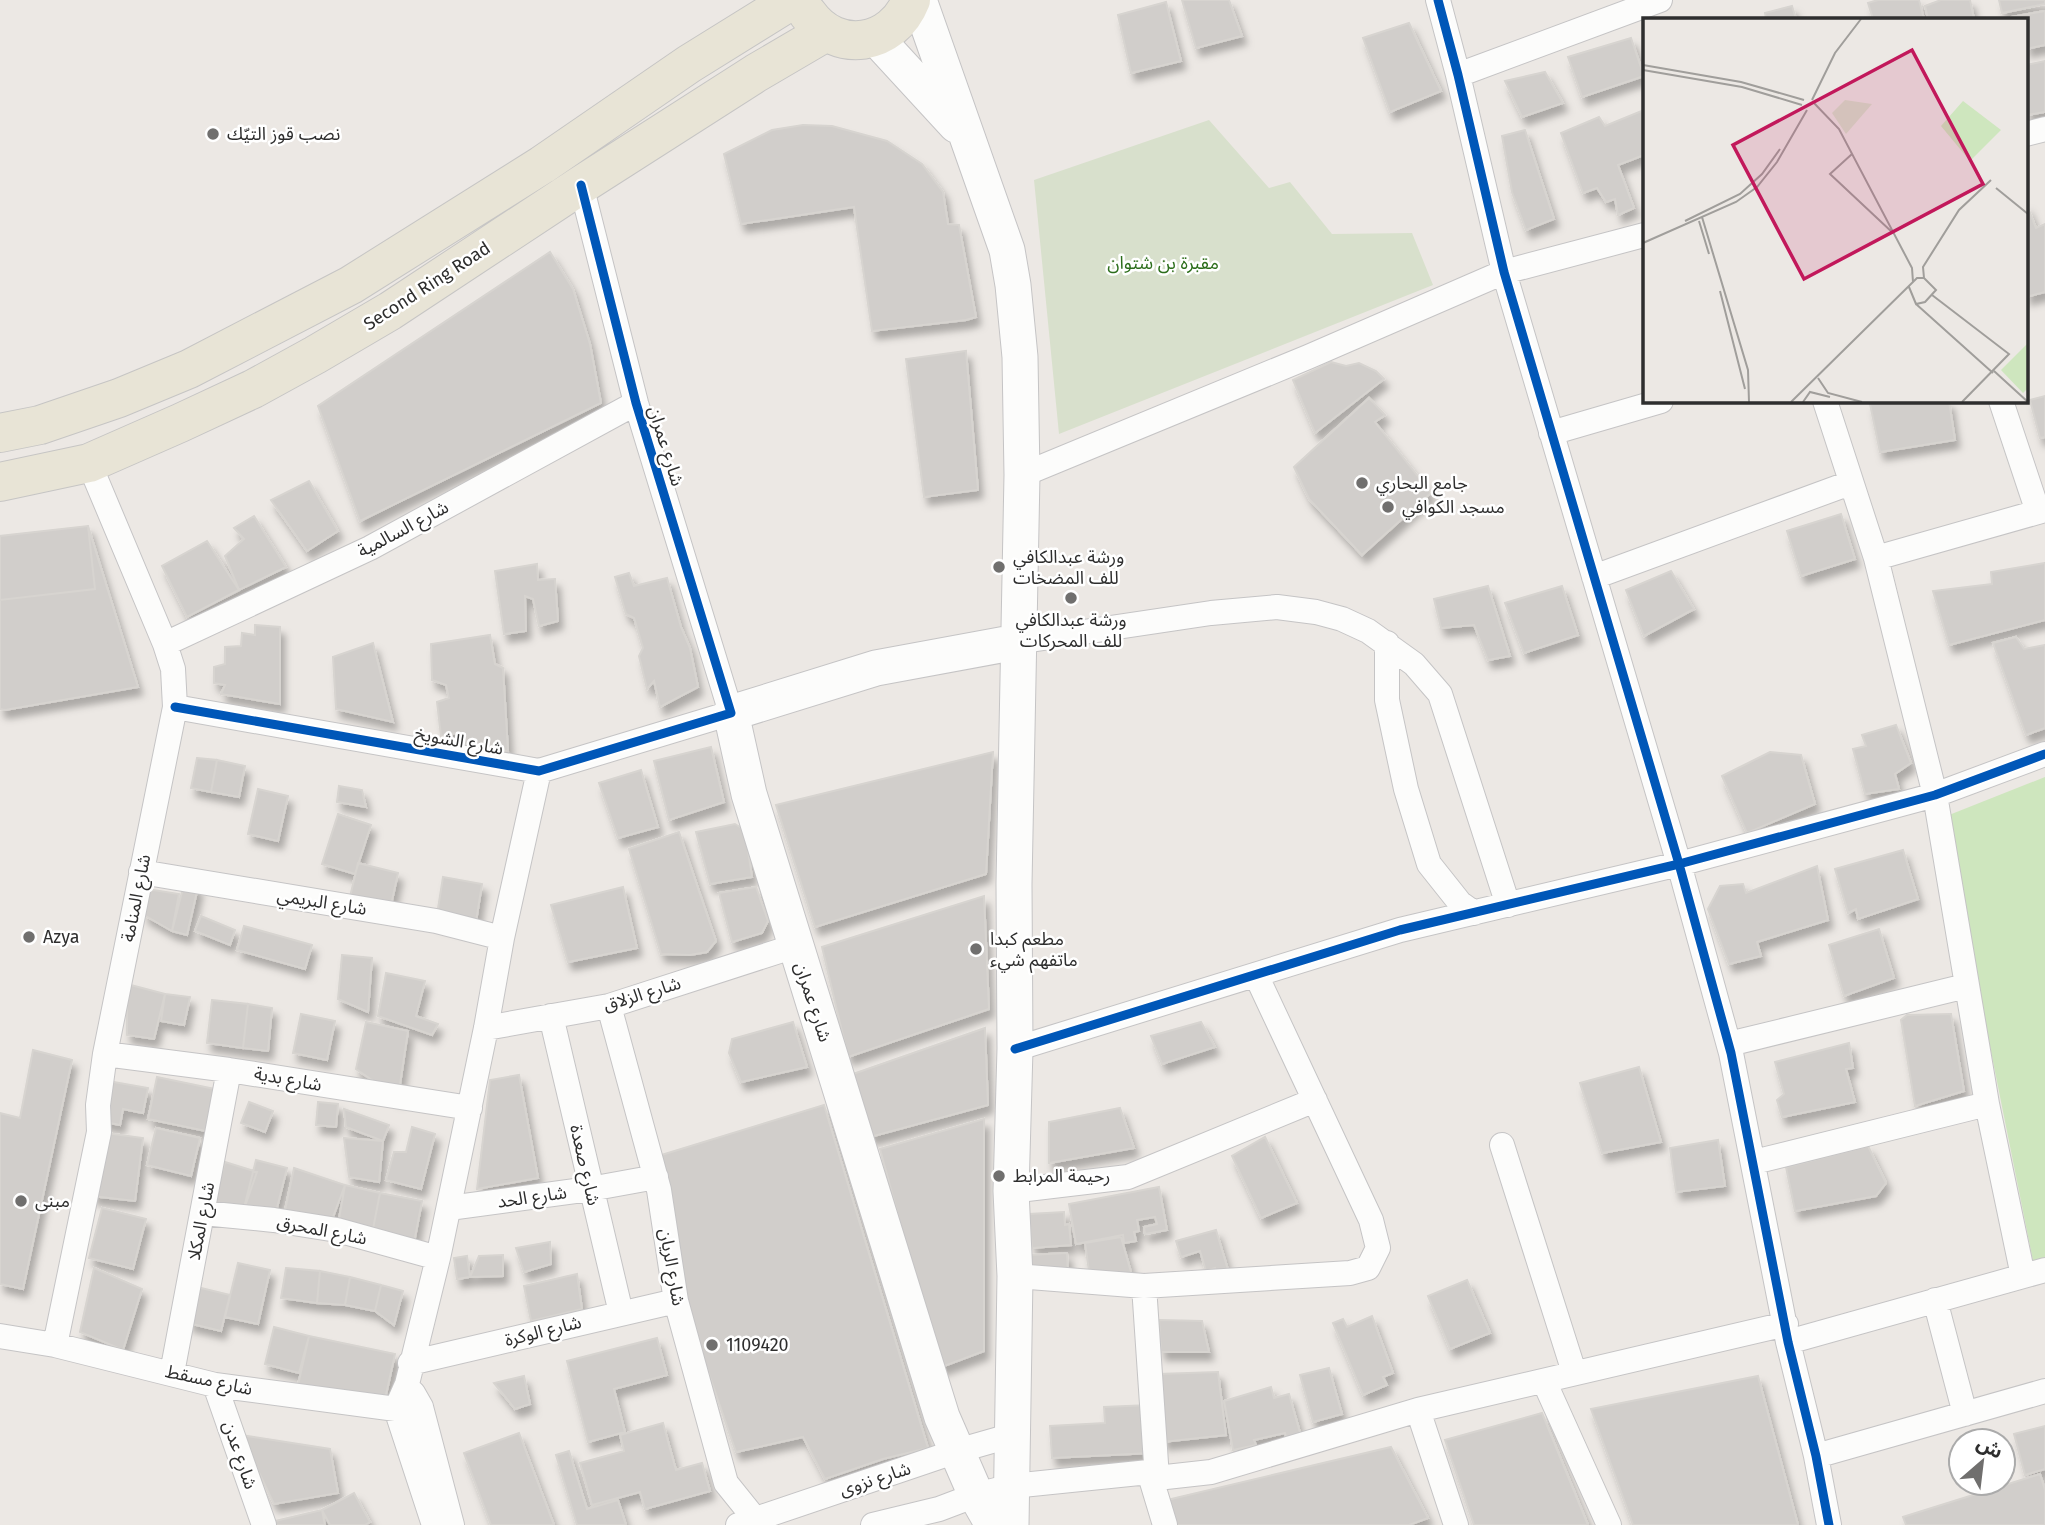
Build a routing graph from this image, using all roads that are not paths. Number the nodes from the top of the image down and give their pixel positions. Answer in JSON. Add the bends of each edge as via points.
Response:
{"nodes":[{"id":1,"x":792,"y":0,"type":"edge"},
{"id":2,"x":801,"y":0,"type":"edge"},
{"id":3,"x":911,"y":0,"type":"edge"},
{"id":4,"x":919,"y":0,"type":"edge"},
{"id":5,"x":1438,"y":0,"type":"edge"},
{"id":6,"x":1660,"y":0,"type":"edge"},
{"id":7,"x":826,"y":32,"type":"junction"},
{"id":8,"x":875,"y":37,"type":"junction"},
{"id":9,"x":1458,"y":75,"type":"junction"},
{"id":10,"x":2045,"y":129,"type":"edge"},
{"id":11,"x":2028,"y":133,"type":"edge"},
{"id":12,"x":965,"y":136,"type":"junction"},
{"id":13,"x":580,"y":185,"type":"junction"},
{"id":14,"x":1643,"y":235,"type":"edge"},
{"id":15,"x":1504,"y":272,"type":"junction"},
{"id":16,"x":1658,"y":402,"type":"edge"},
{"id":17,"x":1825,"y":402,"type":"edge"},
{"id":18,"x":2001,"y":402,"type":"edge"},
{"id":19,"x":636,"y":403,"type":"junction"},
{"id":20,"x":0,"y":433,"type":"edge"},
{"id":21,"x":1551,"y":433,"type":"junction"},
{"id":22,"x":89,"y":463,"type":"junction"},
{"id":23,"x":1022,"y":475,"type":"junction"},
{"id":24,"x":0,"y":482,"type":"edge"},
{"id":25,"x":1850,"y":483,"type":"junction"},
{"id":26,"x":2042,"y":511,"type":"edge"},
{"id":27,"x":1876,"y":558,"type":"junction"},
{"id":28,"x":1594,"y":577,"type":"junction"},
{"id":29,"x":1017,"y":642,"type":"junction"},
{"id":30,"x":1387,"y":643,"type":"junction"},
{"id":31,"x":165,"y":644,"type":"junction"},
{"id":32,"x":175,"y":707,"type":"junction"},
{"id":33,"x":731,"y":713,"type":"junction"},
{"id":34,"x":2045,"y":754,"type":"edge"},
{"id":35,"x":540,"y":771,"type":"junction"},
{"id":36,"x":1935,"y":795,"type":"junction"},
{"id":37,"x":1679,"y":864,"type":"junction"},
{"id":38,"x":141,"y":872,"type":"junction"},
{"id":39,"x":1508,"y":905,"type":"junction"},
{"id":40,"x":1474,"y":913,"type":"junction"},
{"id":41,"x":502,"y":937,"type":"junction"},
{"id":42,"x":795,"y":946,"type":"junction"},
{"id":43,"x":1256,"y":975,"type":"junction"},
{"id":44,"x":1966,"y":986,"type":"junction"},
{"id":45,"x":609,"y":1006,"type":"junction"},
{"id":46,"x":551,"y":1016,"type":"junction"},
{"id":47,"x":486,"y":1028,"type":"junction"},
{"id":48,"x":1729,"y":1044,"type":"junction"},
{"id":49,"x":1015,"y":1049,"type":"junction"},
{"id":50,"x":105,"y":1054,"type":"junction"},
{"id":51,"x":229,"y":1070,"type":"junction"},
{"id":52,"x":1315,"y":1100,"type":"junction"},
{"id":53,"x":1987,"y":1104,"type":"junction"},
{"id":54,"x":470,"y":1108,"type":"junction"},
{"id":55,"x":1502,"y":1145,"type":"dead end"},
{"id":56,"x":1754,"y":1161,"type":"junction"},
{"id":57,"x":656,"y":1178,"type":"junction"},
{"id":58,"x":590,"y":1189,"type":"junction"},
{"id":59,"x":1011,"y":1191,"type":"junction"},
{"id":60,"x":449,"y":1209,"type":"junction"},
{"id":61,"x":203,"y":1213,"type":"junction"},
{"id":62,"x":438,"y":1258,"type":"junction"},
{"id":63,"x":2034,"y":1273,"type":"edge"},
{"id":64,"x":1015,"y":1276,"type":"junction"},
{"id":65,"x":1144,"y":1286,"type":"junction"},
{"id":66,"x":1934,"y":1300,"type":"junction"},
{"id":67,"x":676,"y":1301,"type":"junction"},
{"id":68,"x":621,"y":1312,"type":"junction"},
{"id":69,"x":1787,"y":1333,"type":"junction"},
{"id":70,"x":0,"y":1336,"type":"edge"},
{"id":71,"x":55,"y":1345,"type":"junction"},
{"id":72,"x":1574,"y":1372,"type":"junction"},
{"id":73,"x":172,"y":1373,"type":"junction"},
{"id":74,"x":408,"y":1373,"type":"junction"},
{"id":75,"x":1544,"y":1381,"type":"junction"},
{"id":76,"x":215,"y":1385,"type":"junction"},
{"id":77,"x":2045,"y":1391,"type":"edge"},
{"id":78,"x":421,"y":1407,"type":"junction"},
{"id":79,"x":396,"y":1409,"type":"junction"},
{"id":80,"x":1418,"y":1410,"type":"junction"},
{"id":81,"x":1965,"y":1414,"type":"junction"},
{"id":82,"x":1013,"y":1435,"type":"junction"},
{"id":83,"x":957,"y":1451,"type":"junction"},
{"id":84,"x":1816,"y":1456,"type":"junction"},
{"id":85,"x":1153,"y":1475,"type":"junction"},
{"id":86,"x":1012,"y":1486,"type":"junction"},
{"id":87,"x":976,"y":1495,"type":"junction"},
{"id":88,"x":746,"y":1522,"type":"edge"},
{"id":89,"x":264,"y":1525,"type":"edge"},
{"id":90,"x":434,"y":1525,"type":"edge"},
{"id":91,"x":452,"y":1525,"type":"edge"},
{"id":92,"x":873,"y":1525,"type":"edge"},
{"id":93,"x":993,"y":1525,"type":"edge"},
{"id":94,"x":1012,"y":1525,"type":"edge"},
{"id":95,"x":1165,"y":1525,"type":"edge"},
{"id":96,"x":1456,"y":1525,"type":"edge"},
{"id":97,"x":1609,"y":1525,"type":"edge"},
{"id":98,"x":1829,"y":1525,"type":"edge"}],
"edges":[{"from":1,"to":20,"type":"main road","via":[[351,285],[119,398],[40,425]]},
{"from":2,"to":7,"type":"main road","via":[[809,16]]},
{"from":3,"to":8,"type":"main road","via":[[899,23]]},
{"from":4,"to":12,"type":"main road"},
{"from":5,"to":9,"type":"street"},
{"from":6,"to":9,"type":"street"},
{"from":7,"to":8,"type":"main road","via":[[850,40]]},
{"from":7,"to":13,"type":"main road","name":"Second Ring Road"},
{"from":8,"to":12,"type":"main road"},
{"from":9,"to":15,"type":"street"},
{"from":10,"to":11,"type":"street"},
{"from":12,"to":23,"type":"main road","via":[[995,211],[1013,285],[1020,357]]},
{"from":13,"to":19,"type":"street","name":"شارع عمران"},
{"from":13,"to":22,"type":"main road","name":"Second Ring Road","via":[[315,355],[180,424]]},
{"from":14,"to":15,"type":"street"},
{"from":15,"to":21,"type":"street"},
{"from":15,"to":23,"type":"street"},
{"from":16,"to":21,"type":"street"},
{"from":17,"to":25,"type":"street"},
{"from":18,"to":26,"type":"street"},
{"from":19,"to":31,"type":"street","name":"شارع السالمية","via":[[370,548]]},
{"from":19,"to":33,"type":"street","name":"شارع عمران"},
{"from":21,"to":28,"type":"street"},
{"from":22,"to":24,"type":"main road","name":"Second Ring Road"},
{"from":22,"to":31,"type":"street","name":"شارع المنامة"},
{"from":23,"to":29,"type":"main road"},
{"from":25,"to":27,"type":"street"},
{"from":25,"to":28,"type":"street"},
{"from":26,"to":27,"type":"street"},
{"from":27,"to":36,"type":"street"},
{"from":28,"to":37,"type":"street"},
{"from":29,"to":30,"type":"street","via":[[1277,607],[1342,618]]},
{"from":29,"to":33,"type":"main road","name":"شارع الشويخ","via":[[876,668]]},
{"from":29,"to":49,"type":"main road"},
{"from":30,"to":39,"type":"street","via":[[1440,694]]},
{"from":30,"to":40,"type":"street","via":[[1387,700],[1406,789],[1429,864],[1460,903]]},
{"from":31,"to":32,"type":"street","name":"شارع المنامة","via":[[173,669]]},
{"from":32,"to":35,"type":"street","name":"شارع الشويخ"},
{"from":32,"to":38,"type":"street","name":"شارع المنامة"},
{"from":33,"to":35,"type":"street","name":"شارع الشويخ"},
{"from":33,"to":42,"type":"main road","name":"شارع عمران","via":[[749,794]]},
{"from":34,"to":36,"type":"street"},
{"from":35,"to":41,"type":"street"},
{"from":36,"to":37,"type":"street"},
{"from":36,"to":44,"type":"street"},
{"from":37,"to":39,"type":"street"},
{"from":37,"to":48,"type":"street"},
{"from":38,"to":41,"type":"street","name":"شارع البريمي","via":[[436,921]]},
{"from":38,"to":50,"type":"street","name":"شارع المنامة"},
{"from":39,"to":40,"type":"street"},
{"from":40,"to":43,"type":"street","via":[[1400,930]]},
{"from":41,"to":47,"type":"street"},
{"from":42,"to":45,"type":"street","name":"شارع الزلاق"},
{"from":42,"to":83,"type":"main road","name":"شارع عمران","via":[[942,1417]]},
{"from":43,"to":49,"type":"street"},
{"from":43,"to":52,"type":"street"},
{"from":44,"to":48,"type":"street"},
{"from":44,"to":53,"type":"street"},
{"from":45,"to":46,"type":"street","name":"شارع الزلاق"},
{"from":45,"to":57,"type":"street","name":"شارع الريان"},
{"from":46,"to":47,"type":"street","name":"شارع الزلاق"},
{"from":46,"to":58,"type":"street","name":"شارع صعدة"},
{"from":47,"to":54,"type":"street"},
{"from":48,"to":56,"type":"street"},
{"from":49,"to":59,"type":"main road"},
{"from":50,"to":51,"type":"street","name":"شارع بدية"},
{"from":50,"to":71,"type":"street","name":"شارع المنامة","via":[[99,1132]]},
{"from":51,"to":54,"type":"street","name":"شارع بدية"},
{"from":51,"to":61,"type":"street","name":"شارع المكلا"},
{"from":52,"to":59,"type":"street","via":[[1128,1177]]},
{"from":52,"to":65,"type":"street","via":[[1371,1220],[1378,1248],[1368,1268],[1350,1273]]},
{"from":53,"to":56,"type":"street"},
{"from":53,"to":63,"type":"street"},
{"from":54,"to":60,"type":"street"},
{"from":55,"to":72,"type":"street"},
{"from":56,"to":69,"type":"street"},
{"from":57,"to":58,"type":"street","name":"شارع الحد"},
{"from":57,"to":67,"type":"street","name":"شارع الريان"},
{"from":58,"to":60,"type":"street","name":"شارع الحد"},
{"from":58,"to":68,"type":"street","name":"شارع صعدة"},
{"from":59,"to":64,"type":"main road"},
{"from":60,"to":62,"type":"street"},
{"from":61,"to":62,"type":"street","name":"شارع المحرق","via":[[337,1230]]},
{"from":61,"to":73,"type":"street","name":"شارع المكلا"},
{"from":62,"to":74,"type":"street"},
{"from":63,"to":66,"type":"street"},
{"from":64,"to":65,"type":"street"},
{"from":64,"to":82,"type":"main road"},
{"from":65,"to":85,"type":"street"},
{"from":66,"to":69,"type":"street"},
{"from":66,"to":81,"type":"street"},
{"from":67,"to":68,"type":"street","name":"شارع الوكرة"},
{"from":67,"to":88,"type":"street","name":"شارع الريان","via":[[726,1483]]},
{"from":68,"to":74,"type":"street","name":"شارع الوكرة"},
{"from":69,"to":72,"type":"street"},
{"from":69,"to":84,"type":"street"},
{"from":70,"to":71,"type":"street","name":"شارع مسقط"},
{"from":71,"to":73,"type":"street","name":"شارع مسقط"},
{"from":72,"to":75,"type":"street"},
{"from":73,"to":76,"type":"street","name":"شارع مسقط"},
{"from":74,"to":78,"type":"street"},
{"from":74,"to":79,"type":"street"},
{"from":75,"to":80,"type":"street"},
{"from":75,"to":97,"type":"street"},
{"from":76,"to":79,"type":"street","name":"شارع مسقط"},
{"from":76,"to":89,"type":"street","name":"شارع عدن"},
{"from":77,"to":81,"type":"street"},
{"from":78,"to":79,"type":"street","name":"شارع مسقط"},
{"from":78,"to":91,"type":"street"},
{"from":79,"to":90,"type":"street"},
{"from":80,"to":85,"type":"street","via":[[1211,1472]]},
{"from":80,"to":96,"type":"street"},
{"from":81,"to":84,"type":"street"},
{"from":82,"to":83,"type":"street","name":"شارع نزوى"},
{"from":82,"to":86,"type":"main road"},
{"from":83,"to":87,"type":"main road","name":"شارع عمران"},
{"from":83,"to":88,"type":"street","name":"شارع نزوى"},
{"from":84,"to":98,"type":"street"},
{"from":85,"to":86,"type":"street"},
{"from":85,"to":95,"type":"street"},
{"from":86,"to":87,"type":"street"},
{"from":86,"to":94,"type":"main road"},
{"from":87,"to":92,"type":"street"},
{"from":87,"to":93,"type":"main road","name":"شارع عمران"}]}
